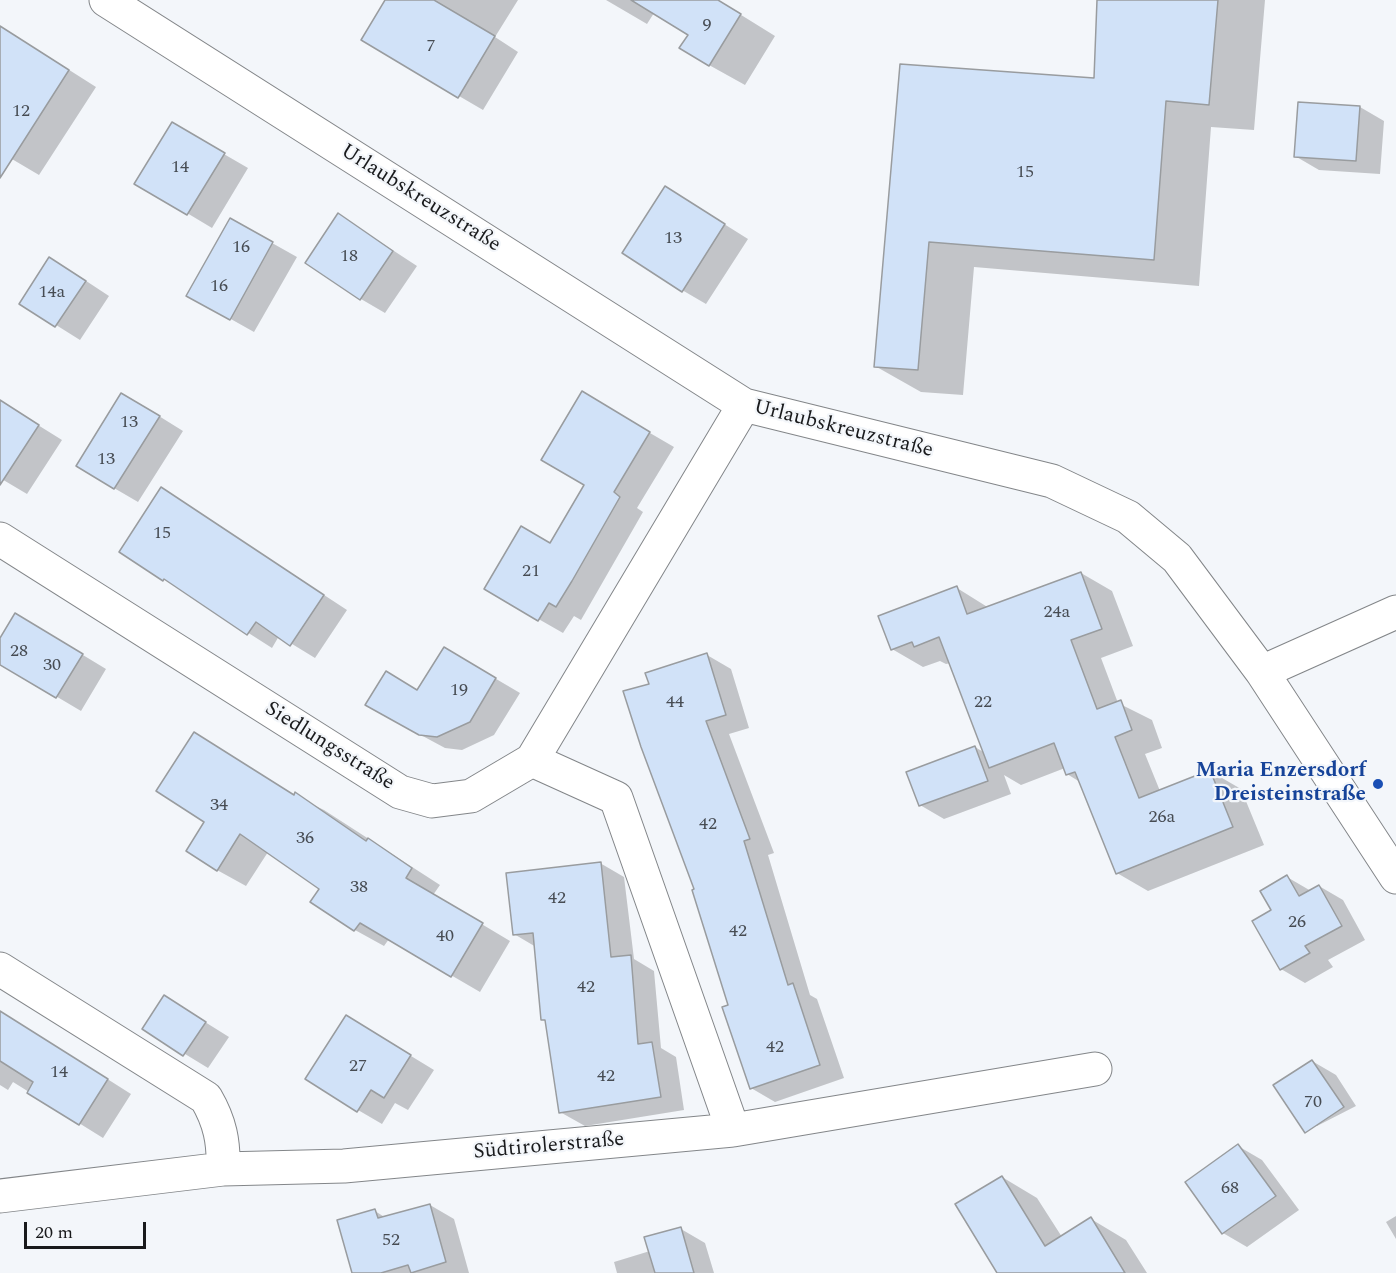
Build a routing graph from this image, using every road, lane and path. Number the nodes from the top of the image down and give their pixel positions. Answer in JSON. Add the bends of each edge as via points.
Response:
{"nodes":[{"id":1,"x":106,"y":0,"type":"edge"},
{"id":2,"x":744,"y":405,"type":"junction"},
{"id":3,"x":0,"y":539,"type":"edge"},
{"id":4,"x":1396,"y":612,"type":"edge"},
{"id":5,"x":1262,"y":672,"type":"junction"},
{"id":6,"x":532,"y":760,"type":"junction"},
{"id":7,"x":1396,"y":877,"type":"edge"},
{"id":8,"x":0,"y":969,"type":"edge"},
{"id":9,"x":1095,"y":1069,"type":"dead end"},
{"id":10,"x":733,"y":1130,"type":"junction"},
{"id":11,"x":223,"y":1169,"type":"junction"},
{"id":12,"x":0,"y":1196,"type":"edge"}],
"edges":[{"from":1,"to":2,"type":"street","name":"Urlaubskreuzstraße"},
{"from":2,"to":5,"type":"street","name":"Urlaubskreuzstraße","via":[[1052,482],[1128,517],[1177,558]]},
{"from":2,"to":6,"type":"street","name":"Siedlungsstraße"},
{"from":3,"to":6,"type":"street","name":"Siedlungsstraße","via":[[400,792],[432,801],[471,796]]},
{"from":4,"to":5,"type":"street"},
{"from":5,"to":7,"type":"street","name":"Urlaubskreuzstraße"},
{"from":6,"to":10,"type":"street","via":[[616,798]]},
{"from":8,"to":11,"type":"street","via":[[206,1098],[218,1117],[224,1145]]},
{"from":9,"to":10,"type":"street","name":"Südtirolerstraße"},
{"from":10,"to":11,"type":"street","name":"Südtirolerstraße","via":[[344,1166]]},
{"from":11,"to":12,"type":"street","name":"Südtirolerstraße"}]}
